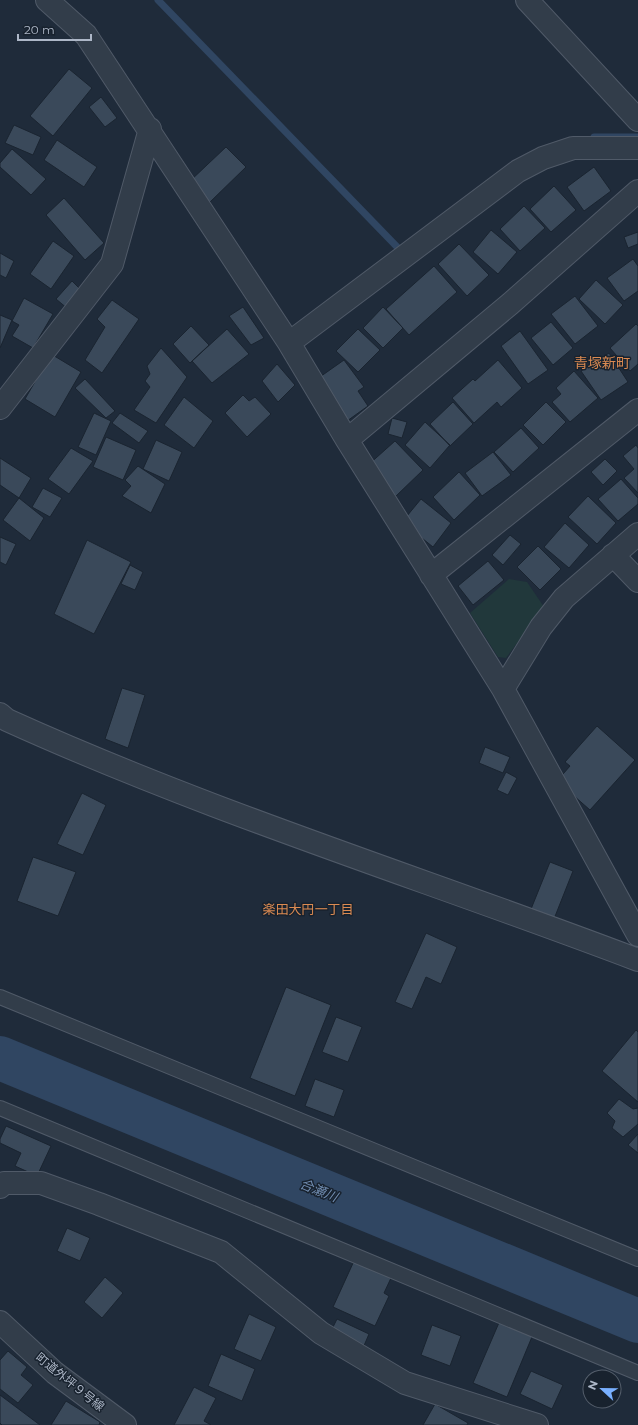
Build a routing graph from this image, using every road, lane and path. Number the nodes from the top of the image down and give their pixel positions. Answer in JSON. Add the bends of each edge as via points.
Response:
{"nodes":[{"id":1,"x":47,"y":0,"type":"edge"},
{"id":2,"x":527,"y":0,"type":"edge"},
{"id":3,"x":638,"y":120,"type":"edge"},
{"id":4,"x":150,"y":129,"type":"junction"},
{"id":5,"x":638,"y":148,"type":"edge"},
{"id":6,"x":638,"y":191,"type":"edge"},
{"id":7,"x":289,"y":343,"type":"junction"},
{"id":8,"x":0,"y":408,"type":"edge"},
{"id":9,"x":638,"y":410,"type":"edge"},
{"id":10,"x":346,"y":440,"type":"junction"},
{"id":11,"x":638,"y":534,"type":"edge"},
{"id":12,"x":613,"y":556,"type":"junction"},
{"id":13,"x":431,"y":575,"type":"junction"},
{"id":14,"x":638,"y":581,"type":"edge"},
{"id":15,"x":503,"y":689,"type":"junction"},
{"id":16,"x":0,"y":714,"type":"edge"},
{"id":17,"x":638,"y":935,"type":"edge"},
{"id":18,"x":638,"y":960,"type":"edge"},
{"id":19,"x":0,"y":998,"type":"edge"},
{"id":20,"x":0,"y":1108,"type":"edge"},
{"id":21,"x":0,"y":1187,"type":"edge"},
{"id":22,"x":638,"y":1259,"type":"edge"},
{"id":23,"x":0,"y":1322,"type":"edge"},
{"id":24,"x":638,"y":1373,"type":"edge"},
{"id":25,"x":125,"y":1425,"type":"edge"},
{"id":26,"x":537,"y":1425,"type":"edge"}],
"edges":[{"from":1,"to":4,"type":"street","via":[[86,35]]},
{"from":2,"to":3,"type":"street"},
{"from":4,"to":7,"type":"street"},
{"from":4,"to":8,"type":"street","via":[[112,264]]},
{"from":5,"to":7,"type":"street","via":[[573,148],[543,158],[518,171]]},
{"from":6,"to":10,"type":"street","via":[[510,304]]},
{"from":7,"to":10,"type":"street"},
{"from":9,"to":13,"type":"street"},
{"from":10,"to":13,"type":"street"},
{"from":11,"to":12,"type":"street"},
{"from":12,"to":14,"type":"street"},
{"from":12,"to":15,"type":"street","via":[[564,598],[541,627]]},
{"from":13,"to":15,"type":"street"},
{"from":15,"to":17,"type":"street"},
{"from":16,"to":18,"type":"street","via":[[7,720],[77,752],[234,813]]},
{"from":19,"to":22,"type":"lane"},
{"from":20,"to":24,"type":"lane"},
{"from":21,"to":26,"type":"street","via":[[4,1184],[41,1183],[221,1252],[321,1333],[405,1383]]},
{"from":23,"to":25,"type":"street","name":"町道外坪９号線","via":[[55,1373]]}]}
